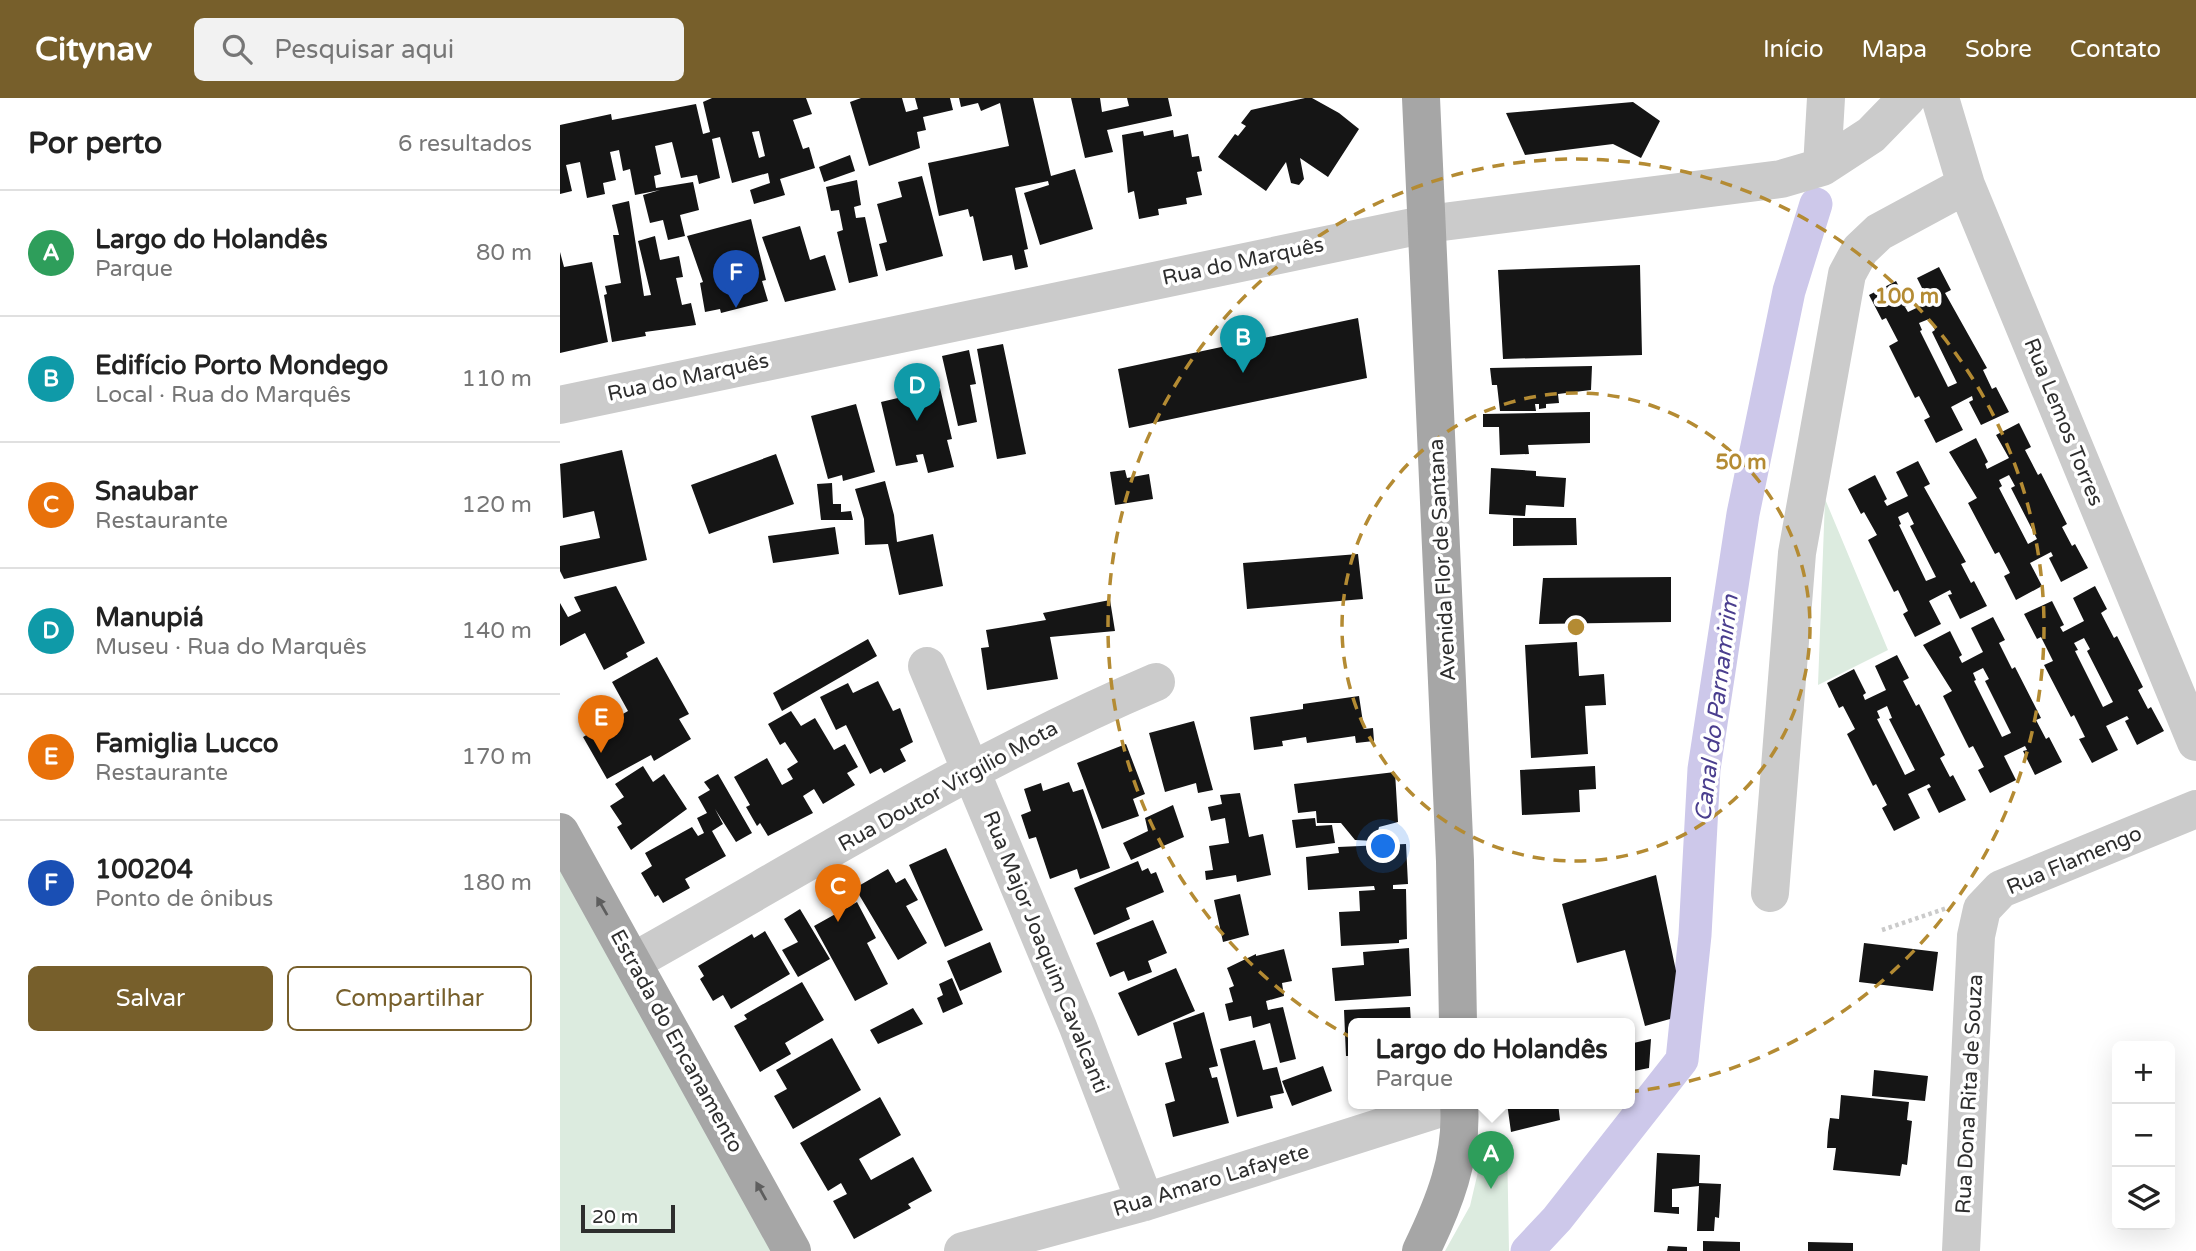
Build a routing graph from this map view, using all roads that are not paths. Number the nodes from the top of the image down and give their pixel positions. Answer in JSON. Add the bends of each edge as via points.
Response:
{"nodes":[{"id":1,"x":1421,"y":98,"type":"edge"},
{"id":2,"x":1826,"y":98,"type":"edge"},
{"id":3,"x":1907,"y":98,"type":"edge"},
{"id":4,"x":1940,"y":98,"type":"edge"},
{"id":5,"x":1822,"y":167,"type":"junction"},
{"id":6,"x":1965,"y":185,"type":"junction"},
{"id":7,"x":1427,"y":223,"type":"junction"},
{"id":8,"x":560,"y":405,"type":"edge"},
{"id":9,"x":927,"y":666,"type":"dead end"},
{"id":10,"x":1156,"y":682,"type":"dead end"},
{"id":11,"x":2196,"y":742,"type":"edge"},
{"id":12,"x":972,"y":769,"type":"junction"},
{"id":13,"x":2196,"y":809,"type":"edge"},
{"id":14,"x":560,"y":832,"type":"edge"},
{"id":15,"x":1770,"y":893,"type":"dead end"},
{"id":16,"x":1976,"y":936,"type":"joint"},
{"id":17,"x":634,"y":961,"type":"junction"},
{"id":18,"x":1458,"y":1018,"type":"edge"},
{"id":19,"x":1439,"y":1109,"type":"edge"},
{"id":20,"x":1459,"y":1109,"type":"edge"},
{"id":21,"x":1145,"y":1202,"type":"junction"},
{"id":22,"x":792,"y":1251,"type":"edge"},
{"id":23,"x":963,"y":1251,"type":"edge"},
{"id":24,"x":1421,"y":1251,"type":"edge"},
{"id":25,"x":1961,"y":1251,"type":"edge"}],
"edges":[{"from":1,"to":7,"type":"main road","name":"Avenida Flor de Santana"},
{"from":2,"to":5,"type":"street"},
{"from":3,"to":5,"type":"street","name":"Rua do Marquês","via":[[1871,135]]},
{"from":4,"to":6,"type":"street","name":"Rua Lemos Torres"},
{"from":5,"to":7,"type":"street","name":"Rua do Marquês","via":[[1781,179]]},
{"from":6,"to":11,"type":"street","name":"Rua Lemos Torres"},
{"from":6,"to":15,"type":"street","via":[[1879,232],[1860,250],[1847,274],[1797,554]]},
{"from":7,"to":8,"type":"street","name":"Rua do Marquês"},
{"from":7,"to":18,"type":"main road","name":"Avenida Flor de Santana"},
{"from":9,"to":12,"type":"street","name":"Rua Major Joaquim Cavalcanti"},
{"from":10,"to":12,"type":"street","name":"Rua Doutor Virgílio Mota"},
{"from":12,"to":17,"type":"street","name":"Rua Doutor Virgílio Mota"},
{"from":12,"to":21,"type":"street","name":"Rua Major Joaquim Cavalcanti"},
{"from":13,"to":16,"type":"street","name":"Rua Flamengo","via":[[2001,890],[1982,909]]},
{"from":17,"to":14,"type":"main road","name":"Estrada do Encanamento","one_way":true},
{"from":16,"to":25,"type":"street","name":"Rua Dona Rita de Souza"},
{"from":22,"to":17,"type":"main road","name":"Estrada do Encanamento","one_way":true},
{"from":19,"to":21,"type":"street","name":"Rua Amaro Lafayete"},
{"from":20,"to":24,"type":"main road","via":[[1461,1124],[1450,1184]]},
{"from":21,"to":23,"type":"street","name":"Rua Amaro Lafayete"}]}
